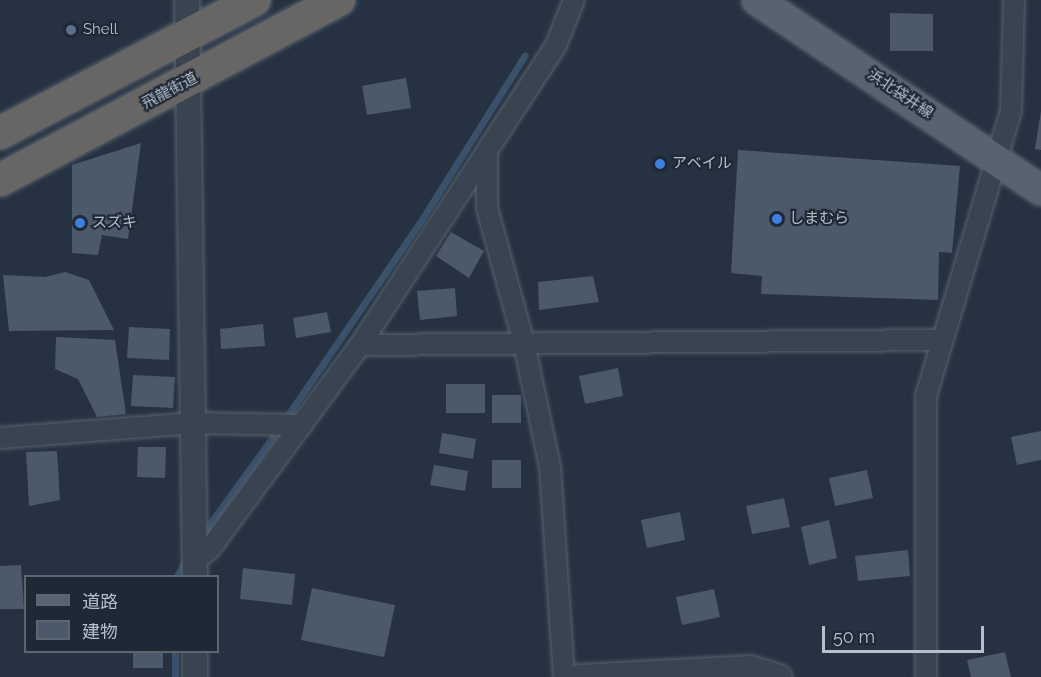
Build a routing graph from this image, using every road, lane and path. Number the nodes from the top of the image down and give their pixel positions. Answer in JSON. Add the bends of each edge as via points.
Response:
{"nodes":[{"id":1,"x":188,"y":0,"type":"edge"},
{"id":2,"x":254,"y":0,"type":"edge"},
{"id":3,"x":339,"y":0,"type":"edge"},
{"id":4,"x":574,"y":0,"type":"edge"},
{"id":5,"x":758,"y":0,"type":"edge"},
{"id":6,"x":1014,"y":0,"type":"edge"},
{"id":7,"x":188,"y":36,"type":"junction"},
{"id":8,"x":189,"y":82,"type":"junction"},
{"id":9,"x":0,"y":133,"type":"edge"},
{"id":10,"x":487,"y":154,"type":"junction"},
{"id":11,"x":998,"y":160,"type":"junction"},
{"id":12,"x":0,"y":180,"type":"edge"},
{"id":13,"x":1041,"y":190,"type":"edge"},
{"id":14,"x":940,"y":340,"type":"junction"},
{"id":15,"x":524,"y":344,"type":"junction"},
{"id":16,"x":360,"y":345,"type":"junction"},
{"id":17,"x":194,"y":423,"type":"junction"},
{"id":18,"x":302,"y":425,"type":"junction"},
{"id":19,"x":0,"y":438,"type":"edge"},
{"id":20,"x":195,"y":568,"type":"edge"},
{"id":21,"x":195,"y":653,"type":"edge"},
{"id":22,"x":195,"y":677,"type":"edge"},
{"id":23,"x":564,"y":677,"type":"edge"},
{"id":24,"x":579,"y":677,"type":"edge"},
{"id":25,"x":780,"y":677,"type":"edge"},
{"id":26,"x":926,"y":677,"type":"edge"}],
"edges":[{"from":1,"to":7,"type":"street"},
{"from":2,"to":7,"type":"highway"},
{"from":3,"to":8,"type":"highway","name":"飛龍街道"},
{"from":4,"to":10,"type":"street","via":[[556,45]]},
{"from":5,"to":11,"type":"main road","name":"浜北袋井線"},
{"from":6,"to":11,"type":"street","via":[[1011,110]]},
{"from":7,"to":8,"type":"street"},
{"from":7,"to":9,"type":"highway"},
{"from":8,"to":12,"type":"highway","name":"飛龍街道"},
{"from":8,"to":17,"type":"street"},
{"from":10,"to":15,"type":"street","via":[[487,208]]},
{"from":10,"to":16,"type":"street"},
{"from":11,"to":13,"type":"main road","name":"浜北袋井線"},
{"from":11,"to":14,"type":"street"},
{"from":14,"to":15,"type":"street"},
{"from":14,"to":26,"type":"street","via":[[927,396]]},
{"from":15,"to":16,"type":"street"},
{"from":15,"to":23,"type":"street","via":[[550,467]]},
{"from":16,"to":18,"type":"street"},
{"from":17,"to":18,"type":"street"},
{"from":17,"to":19,"type":"street"},
{"from":17,"to":20,"type":"street"},
{"from":18,"to":20,"type":"street"},
{"from":21,"to":22,"type":"street"},
{"from":24,"to":25,"type":"street","via":[[750,668]]}]}
